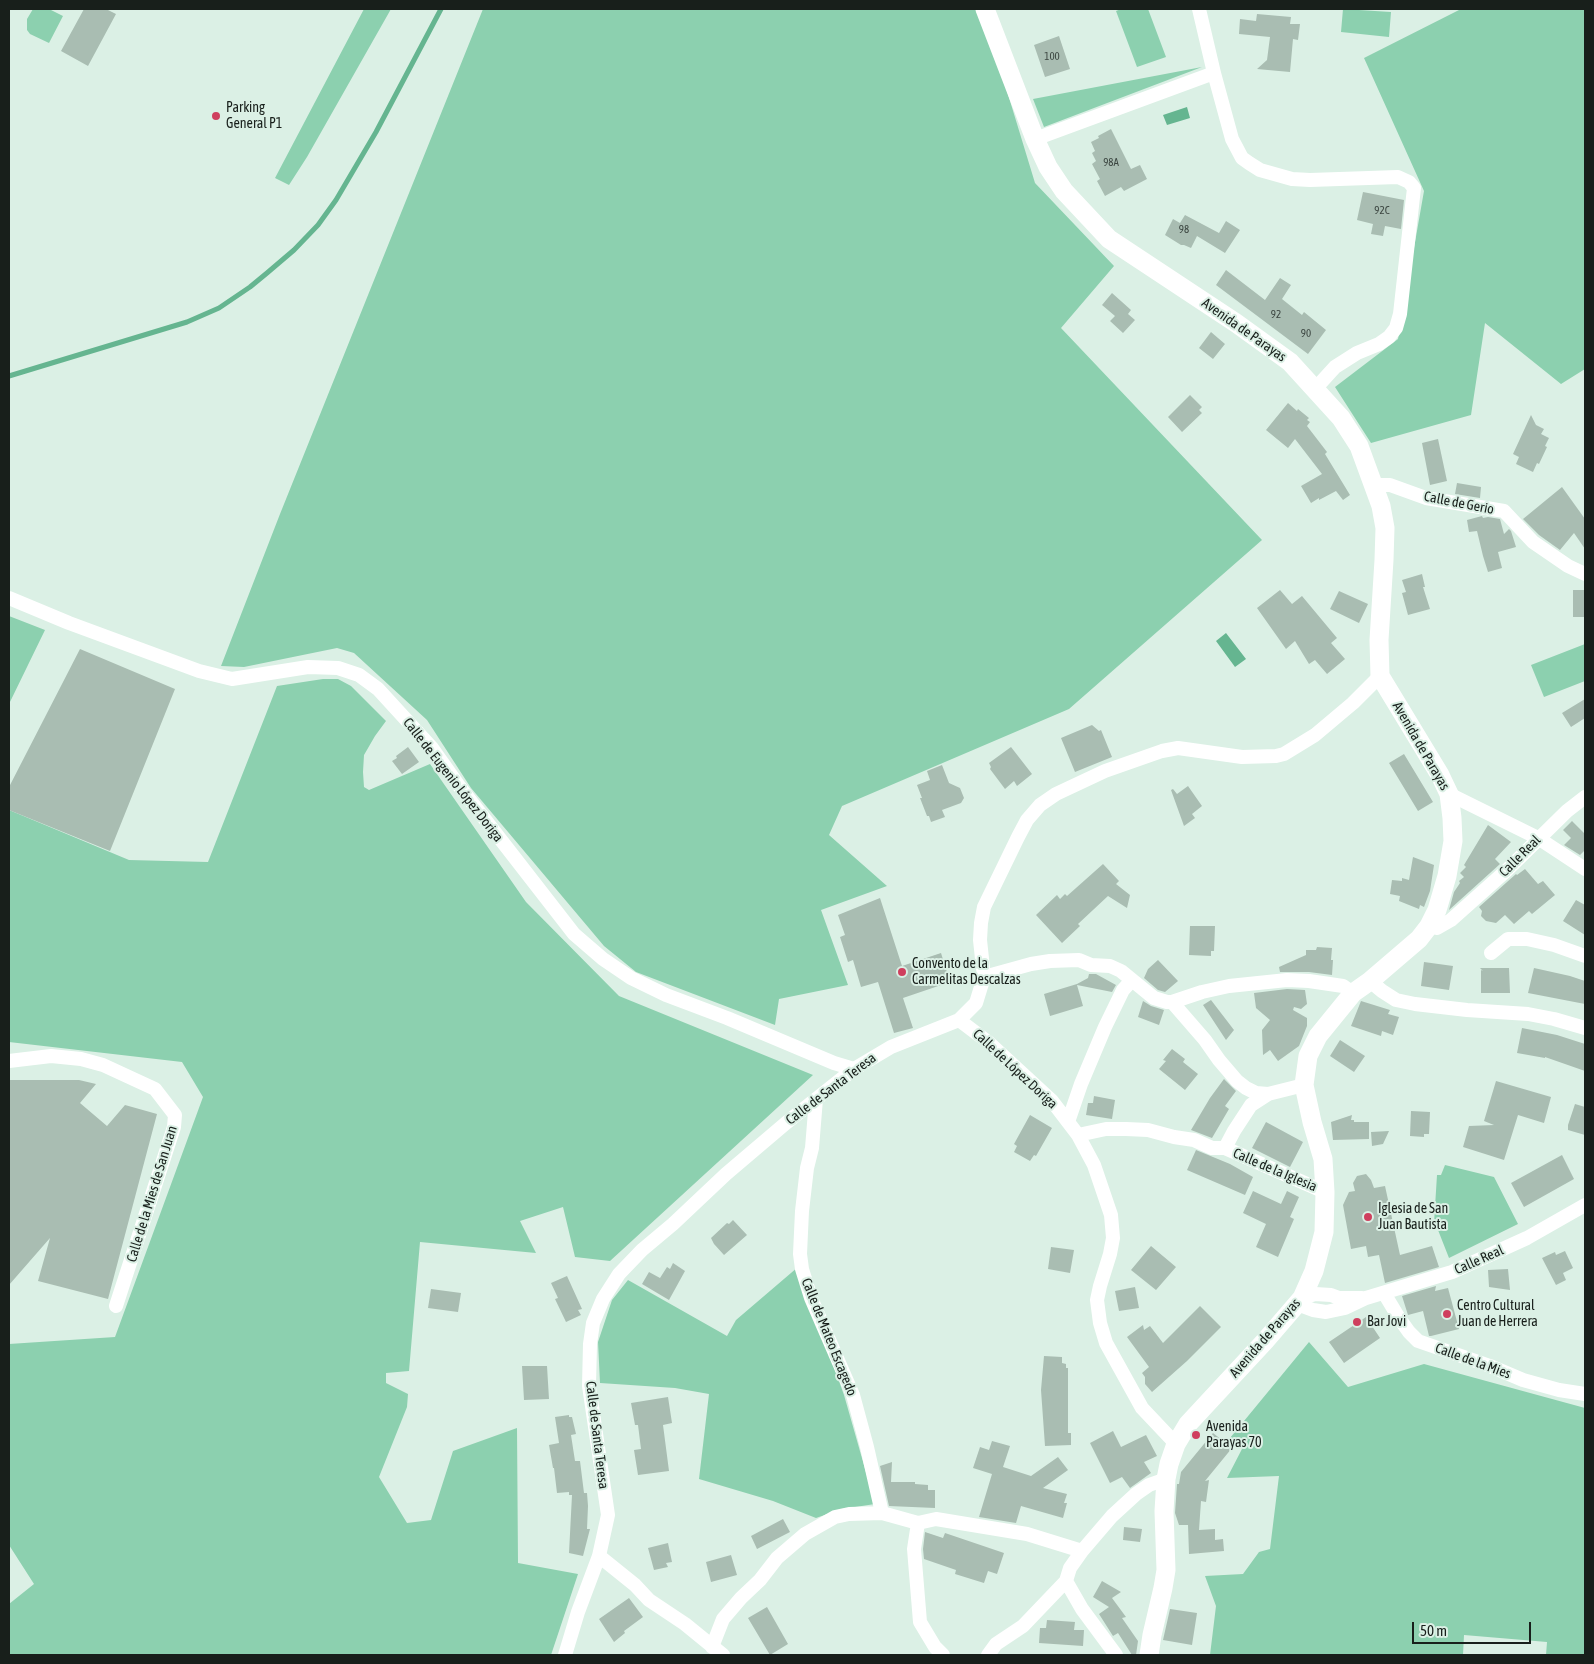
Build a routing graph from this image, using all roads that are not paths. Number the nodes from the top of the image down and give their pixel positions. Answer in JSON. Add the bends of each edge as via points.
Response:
{"nodes":[{"id":1,"x":985,"y":9,"type":"edge"},
{"id":2,"x":1199,"y":9,"type":"edge"},
{"id":3,"x":1214,"y":73,"type":"junction"},
{"id":4,"x":1035,"y":139,"type":"junction"},
{"id":5,"x":1315,"y":389,"type":"junction"},
{"id":6,"x":1373,"y":485,"type":"junction"},
{"id":7,"x":1585,"y":574,"type":"edge"},
{"id":8,"x":9,"y":598,"type":"edge"},
{"id":9,"x":1380,"y":676,"type":"junction"},
{"id":10,"x":1449,"y":794,"type":"junction"},
{"id":11,"x":1585,"y":797,"type":"edge"},
{"id":12,"x":1538,"y":838,"type":"junction"},
{"id":13,"x":1585,"y":869,"type":"edge"},
{"id":14,"x":1429,"y":926,"type":"junction"},
{"id":15,"x":1491,"y":953,"type":"dead end"},
{"id":16,"x":1585,"y":956,"type":"edge"},
{"id":17,"x":984,"y":977,"type":"junction"},
{"id":18,"x":1132,"y":980,"type":"junction"},
{"id":19,"x":1370,"y":981,"type":"junction"},
{"id":20,"x":1353,"y":993,"type":"junction"},
{"id":21,"x":1172,"y":1002,"type":"junction"},
{"id":22,"x":960,"y":1020,"type":"junction"},
{"id":23,"x":1585,"y":1028,"type":"edge"},
{"id":24,"x":9,"y":1061,"type":"edge"},
{"id":25,"x":854,"y":1069,"type":"junction"},
{"id":26,"x":1304,"y":1085,"type":"junction"},
{"id":27,"x":1268,"y":1094,"type":"junction"},
{"id":28,"x":816,"y":1099,"type":"junction"},
{"id":29,"x":1068,"y":1122,"type":"junction"},
{"id":30,"x":1078,"y":1135,"type":"junction"},
{"id":31,"x":1225,"y":1148,"type":"junction"},
{"id":32,"x":1325,"y":1192,"type":"junction"},
{"id":33,"x":1585,"y":1205,"type":"edge"},
{"id":34,"x":1315,"y":1263,"type":"junction"},
{"id":35,"x":1384,"y":1293,"type":"junction"},
{"id":36,"x":1332,"y":1295,"type":"junction"},
{"id":37,"x":1366,"y":1298,"type":"junction"},
{"id":38,"x":1299,"y":1301,"type":"junction"},
{"id":39,"x":116,"y":1306,"type":"dead end"},
{"id":40,"x":1585,"y":1394,"type":"edge"},
{"id":41,"x":1176,"y":1444,"type":"junction"},
{"id":42,"x":1166,"y":1479,"type":"junction"},
{"id":43,"x":882,"y":1513,"type":"junction"},
{"id":44,"x":918,"y":1523,"type":"junction"},
{"id":45,"x":1082,"y":1550,"type":"junction"},
{"id":46,"x":599,"y":1556,"type":"junction"},
{"id":47,"x":1066,"y":1581,"type":"junction"},
{"id":48,"x":718,"y":1651,"type":"edge"},
{"id":49,"x":565,"y":1655,"type":"edge"},
{"id":50,"x":943,"y":1655,"type":"edge"},
{"id":51,"x":988,"y":1655,"type":"edge"},
{"id":52,"x":1116,"y":1655,"type":"edge"},
{"id":53,"x":1149,"y":1655,"type":"edge"}],
"edges":[{"from":1,"to":4,"type":"street","name":"Avenida de Parayas"},
{"from":2,"to":3,"type":"street"},
{"from":3,"to":4,"type":"street"},
{"from":3,"to":5,"type":"street","via":[[1232,139],[1242,158],[1260,170],[1292,179],[1310,180],[1398,177],[1414,188],[1396,328],[1379,344],[1357,353],[1335,368]]},
{"from":4,"to":5,"type":"street","name":"Avenida de Parayas","via":[[1064,191],[1109,239],[1269,346],[1290,362]]},
{"from":5,"to":6,"type":"street","name":"Avenida de Parayas","via":[[1359,446]]},
{"from":6,"to":7,"type":"street","name":"Calle de Gerio","via":[[1390,485],[1426,498],[1504,511],[1533,542]]},
{"from":6,"to":9,"type":"street","name":"Avenida de Parayas","via":[[1385,528]]},
{"from":8,"to":25,"type":"street","name":"Calle de Eugenio López Doriga","via":[[199,671],[232,679],[308,667],[338,668],[359,675],[378,689],[432,748],[574,934],[603,959],[631,978],[666,995]]},
{"from":9,"to":10,"type":"street","name":"Avenida de Parayas"},
{"from":9,"to":17,"type":"street","name":"Calle de Santa Teresa","via":[[1315,735],[1284,754],[1242,757],[1195,749],[1162,751],[1105,771],[1040,805],[1018,836],[984,907],[980,940]]},
{"from":10,"to":12,"type":"street"},
{"from":10,"to":14,"type":"street","name":"Avenida de Parayas","via":[[1453,841],[1447,876]]},
{"from":11,"to":12,"type":"street","name":"Calle Real"},
{"from":12,"to":13,"type":"street"},
{"from":12,"to":14,"type":"street","name":"Calle Real","via":[[1451,920],[1437,928]]},
{"from":14,"to":19,"type":"street","name":"Avenida de Parayas"},
{"from":15,"to":16,"type":"street","via":[[1508,939],[1527,939]]},
{"from":17,"to":18,"type":"street","via":[[1031,964],[1079,960],[1091,965],[1110,966]]},
{"from":17,"to":22,"type":"street","name":"Calle de Santa Teresa","via":[[976,1003]]},
{"from":18,"to":21,"type":"street","via":[[1154,998]]},
{"from":18,"to":29,"type":"street","via":[[1123,990],[1105,1027]]},
{"from":19,"to":20,"type":"street","name":"Avenida de Parayas"},
{"from":19,"to":23,"type":"street","via":[[1396,1000],[1441,1008],[1537,1016]]},
{"from":20,"to":21,"type":"street","via":[[1343,986],[1287,980],[1230,986]]},
{"from":20,"to":26,"type":"street","name":"Avenida de Parayas","via":[[1318,1036],[1308,1056]]},
{"from":21,"to":27,"type":"street","via":[[1237,1081],[1256,1093]]},
{"from":22,"to":25,"type":"street","name":"Calle de Santa Teresa","via":[[891,1047]]},
{"from":22,"to":29,"type":"street","name":"Calle de López Doriga","via":[[1020,1070]]},
{"from":24,"to":39,"type":"street","name":"Calle de la Mies de San Juan","via":[[52,1056],[103,1065],[155,1089],[175,1115],[174,1127]]},
{"from":25,"to":28,"type":"street","name":"Calle de Santa Teresa"},
{"from":26,"to":27,"type":"street"},
{"from":26,"to":32,"type":"street","name":"Avenida de Parayas","via":[[1323,1159]]},
{"from":27,"to":31,"type":"street","via":[[1251,1105]]},
{"from":28,"to":43,"type":"street","name":"Calle de Mateo Escagedo","via":[[802,1211],[802,1269],[811,1298],[853,1395]]},
{"from":28,"to":46,"type":"street","name":"Calle de Santa Teresa","via":[[642,1250],[619,1274],[603,1299],[593,1323],[589,1386],[608,1515]]},
{"from":29,"to":30,"type":"street","name":"Calle de López Doriga"},
{"from":30,"to":31,"type":"street","name":"Calle de la Iglesia","via":[[1106,1129],[1148,1130],[1194,1140],[1212,1148]]},
{"from":30,"to":41,"type":"street","name":"Calle de López Doriga","via":[[1094,1165],[1111,1216],[1113,1238],[1097,1300],[1106,1343],[1142,1408]]},
{"from":31,"to":32,"type":"street","name":"Calle de la Iglesia"},
{"from":32,"to":34,"type":"street","name":"Avenida de Parayas","via":[[1324,1232]]},
{"from":33,"to":35,"type":"street","name":"Calle Real","via":[[1486,1258]]},
{"from":34,"to":36,"type":"street","via":[[1323,1287]]},
{"from":34,"to":38,"type":"street","name":"Avenida de Parayas"},
{"from":35,"to":37,"type":"street","name":"Calle Real"},
{"from":35,"to":40,"type":"street","name":"Calle de la Mies","via":[[1398,1318],[1418,1341],[1523,1380]]},
{"from":36,"to":37,"type":"street","name":"Calle Real"},
{"from":36,"to":38,"type":"street","name":"Calle Real","via":[[1315,1294]]},
{"from":37,"to":38,"type":"street","name":"Calle Real","via":[[1345,1308],[1326,1312],[1313,1310]]},
{"from":38,"to":41,"type":"street","name":"Avenida de Parayas","via":[[1188,1424]]},
{"from":41,"to":42,"type":"street","name":"Avenida de Parayas"},
{"from":42,"to":45,"type":"street","via":[[1136,1494]]},
{"from":42,"to":53,"type":"street","name":"Avenida de Parayas","via":[[1166,1570]]},
{"from":43,"to":44,"type":"street"},
{"from":43,"to":48,"type":"street","via":[[835,1517],[793,1543],[723,1619]]},
{"from":44,"to":45,"type":"street","via":[[936,1519],[1003,1529]]},
{"from":44,"to":50,"type":"street","via":[[914,1549],[920,1622]]},
{"from":45,"to":47,"type":"street"},
{"from":46,"to":48,"type":"street","via":[[649,1600]]},
{"from":46,"to":49,"type":"street","name":"Calle de Santa Teresa"},
{"from":47,"to":51,"type":"street","via":[[1023,1626],[996,1644]]},
{"from":47,"to":52,"type":"street","via":[[1082,1610]]}]}
